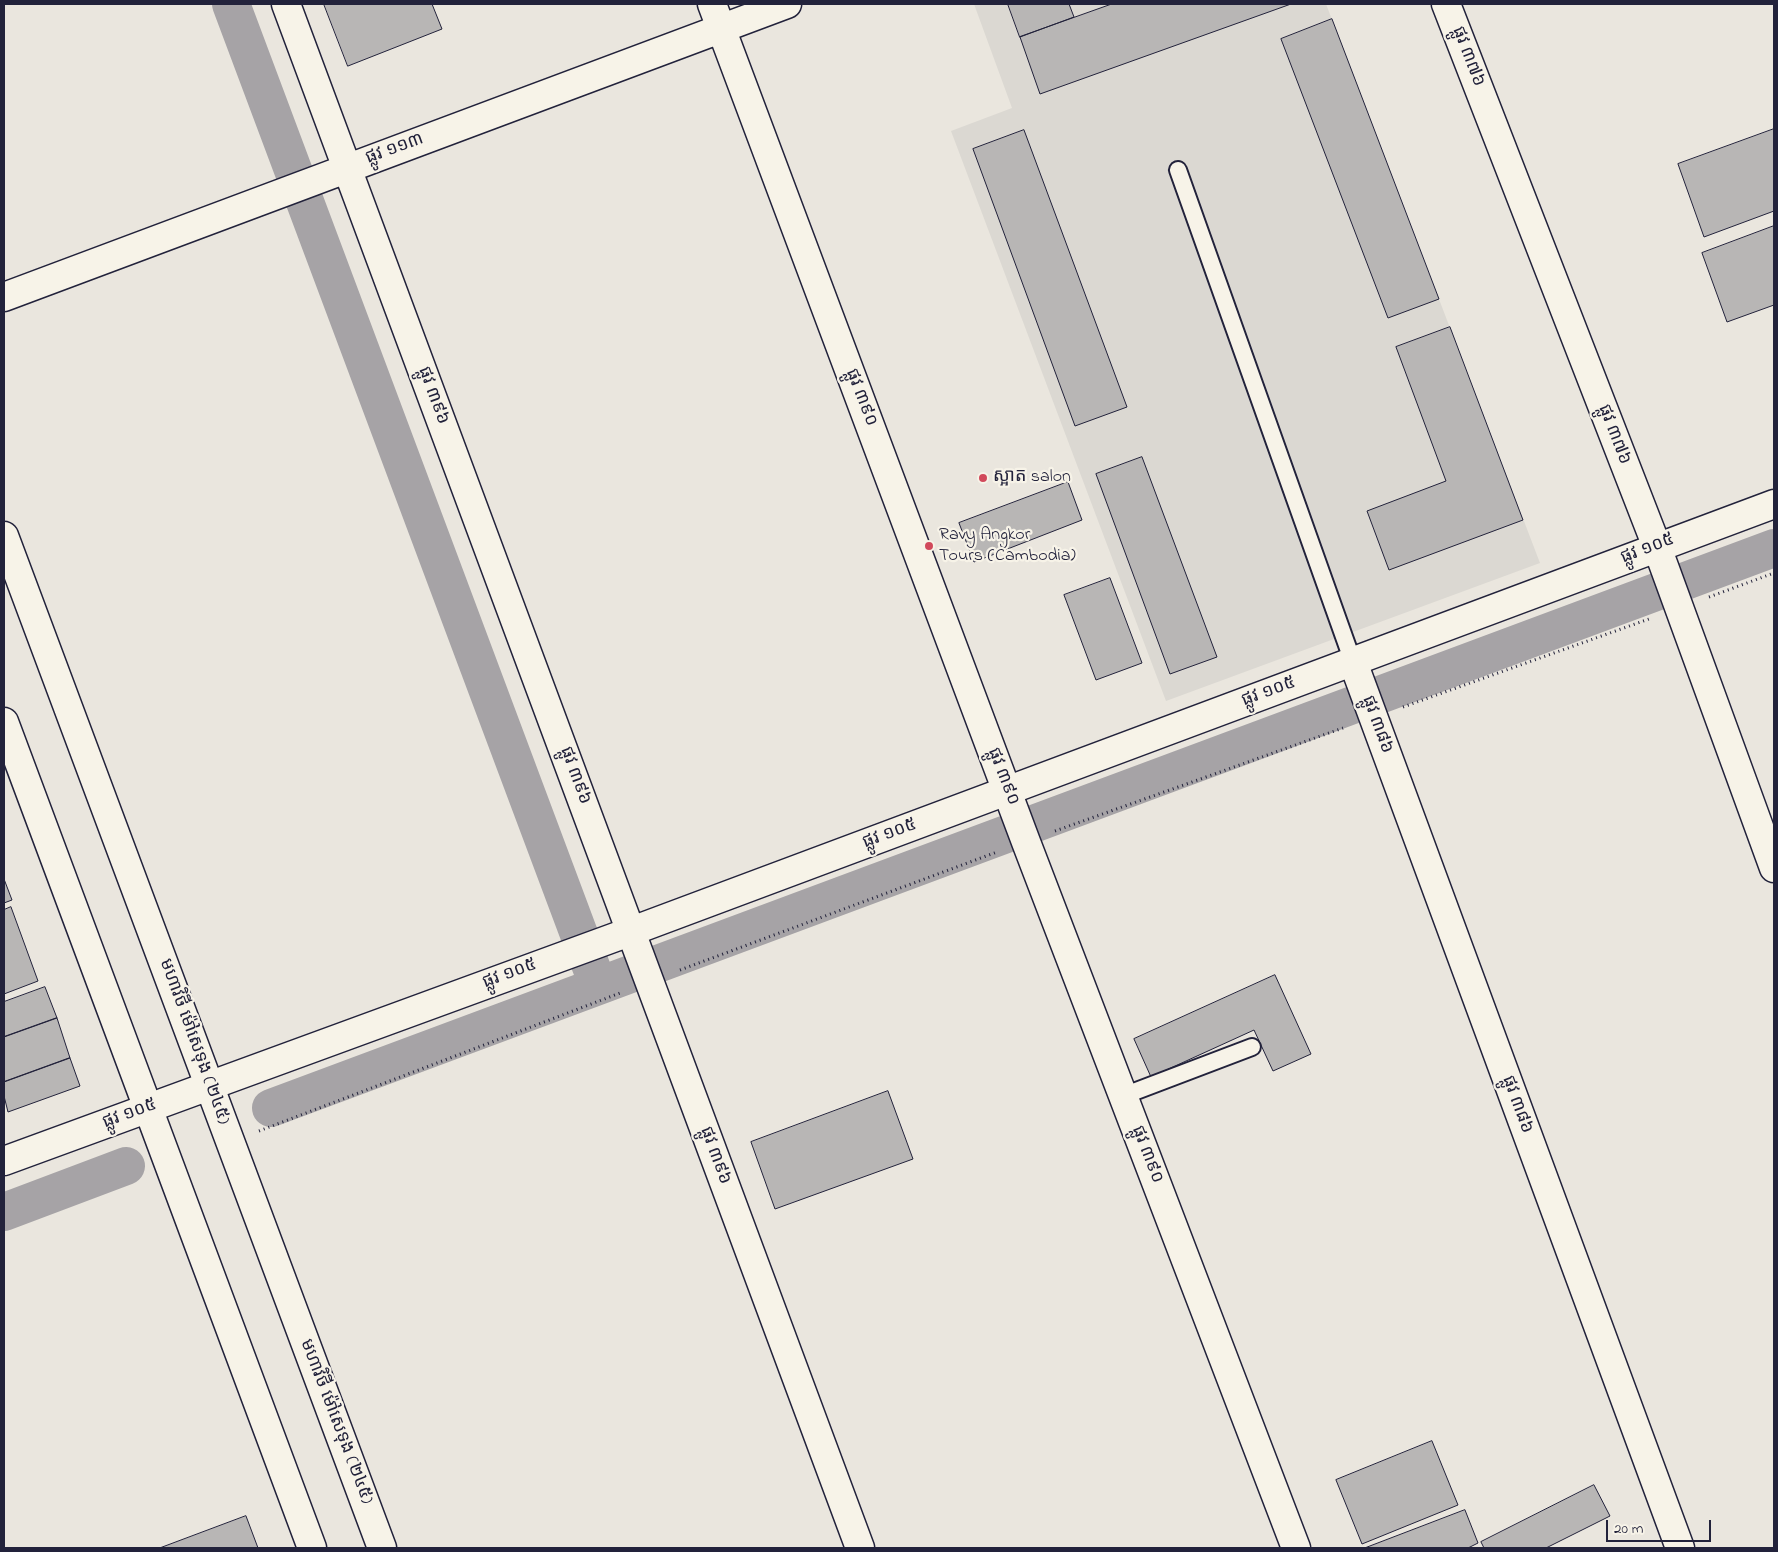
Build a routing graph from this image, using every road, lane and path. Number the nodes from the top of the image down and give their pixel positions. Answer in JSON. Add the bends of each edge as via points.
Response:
{"nodes":[{"id":1,"x":286,"y":4,"type":"edge"},
{"id":2,"x":787,"y":4,"type":"edge"},
{"id":3,"x":1446,"y":4,"type":"edge"},
{"id":4,"x":716,"y":16,"type":"edge"},
{"id":5,"x":347,"y":168,"type":"junction"},
{"id":6,"x":1178,"y":170,"type":"dead end"},
{"id":7,"x":4,"y":297,"type":"edge"},
{"id":8,"x":1774,"y":504,"type":"edge"},
{"id":9,"x":4,"y":536,"type":"edge"},
{"id":10,"x":1660,"y":558,"type":"junction"},
{"id":11,"x":1356,"y":672,"type":"junction"},
{"id":12,"x":4,"y":722,"type":"edge"},
{"id":13,"x":1010,"y":800,"type":"junction"},
{"id":14,"x":1774,"y":868,"type":"edge"},
{"id":15,"x":635,"y":940,"type":"junction"},
{"id":16,"x":1252,"y":1047,"type":"dead end"},
{"id":17,"x":209,"y":1086,"type":"junction"},
{"id":18,"x":1123,"y":1096,"type":"junction"},
{"id":19,"x":148,"y":1109,"type":"junction"},
{"id":20,"x":4,"y":1161,"type":"edge"},
{"id":21,"x":312,"y":1548,"type":"edge"},
{"id":22,"x":382,"y":1548,"type":"edge"},
{"id":23,"x":860,"y":1548,"type":"edge"},
{"id":24,"x":1296,"y":1548,"type":"edge"},
{"id":25,"x":1680,"y":1548,"type":"edge"}],
"edges":[{"from":1,"to":5,"type":"street","name":"ផ្លូវ ៣៩៦"},
{"from":2,"to":4,"type":"street","name":"ផ្លូវ ១១៣"},
{"from":3,"to":10,"type":"street","name":"ផ្លូវ ៣៧៦"},
{"from":4,"to":5,"type":"street","name":"ផ្លូវ ១១៣"},
{"from":4,"to":13,"type":"street","name":"ផ្លូវ ៣៩០"},
{"from":5,"to":7,"type":"street","name":"ផ្លូវ ១១៣"},
{"from":5,"to":15,"type":"street","name":"ផ្លូវ ៣៩៦"},
{"from":6,"to":11,"type":"lane"},
{"from":8,"to":10,"type":"street","name":"ផ្លូវ ១០៥"},
{"from":9,"to":17,"type":"street","name":"មហាវិថី ម៉ៅសេទុង (២៤៥)"},
{"from":10,"to":11,"type":"street","name":"ផ្លូវ ១០៥"},
{"from":10,"to":14,"type":"street","name":"ផ្លូវ ៣៧៦"},
{"from":11,"to":13,"type":"street","name":"ផ្លូវ ១០៥"},
{"from":11,"to":25,"type":"street","name":"ផ្លូវ ៣៨៦"},
{"from":12,"to":19,"type":"street"},
{"from":13,"to":15,"type":"street","name":"ផ្លូវ ១០៥"},
{"from":13,"to":18,"type":"street","name":"ផ្លូវ ៣៩០"},
{"from":15,"to":17,"type":"street","name":"ផ្លូវ ១០៥","via":[[606,941],[565,955]]},
{"from":15,"to":23,"type":"street","name":"ផ្លូវ ៣៩៦"},
{"from":16,"to":18,"type":"lane"},
{"from":17,"to":19,"type":"street","name":"ផ្លូវ ១០៥"},
{"from":17,"to":22,"type":"street","name":"មហាវិថី ម៉ៅសេទុង (២៤៥)"},
{"from":18,"to":24,"type":"street","name":"ផ្លូវ ៣៩០"},
{"from":19,"to":20,"type":"street","name":"ផ្លូវ ១០៥"},
{"from":19,"to":21,"type":"street"}]}
